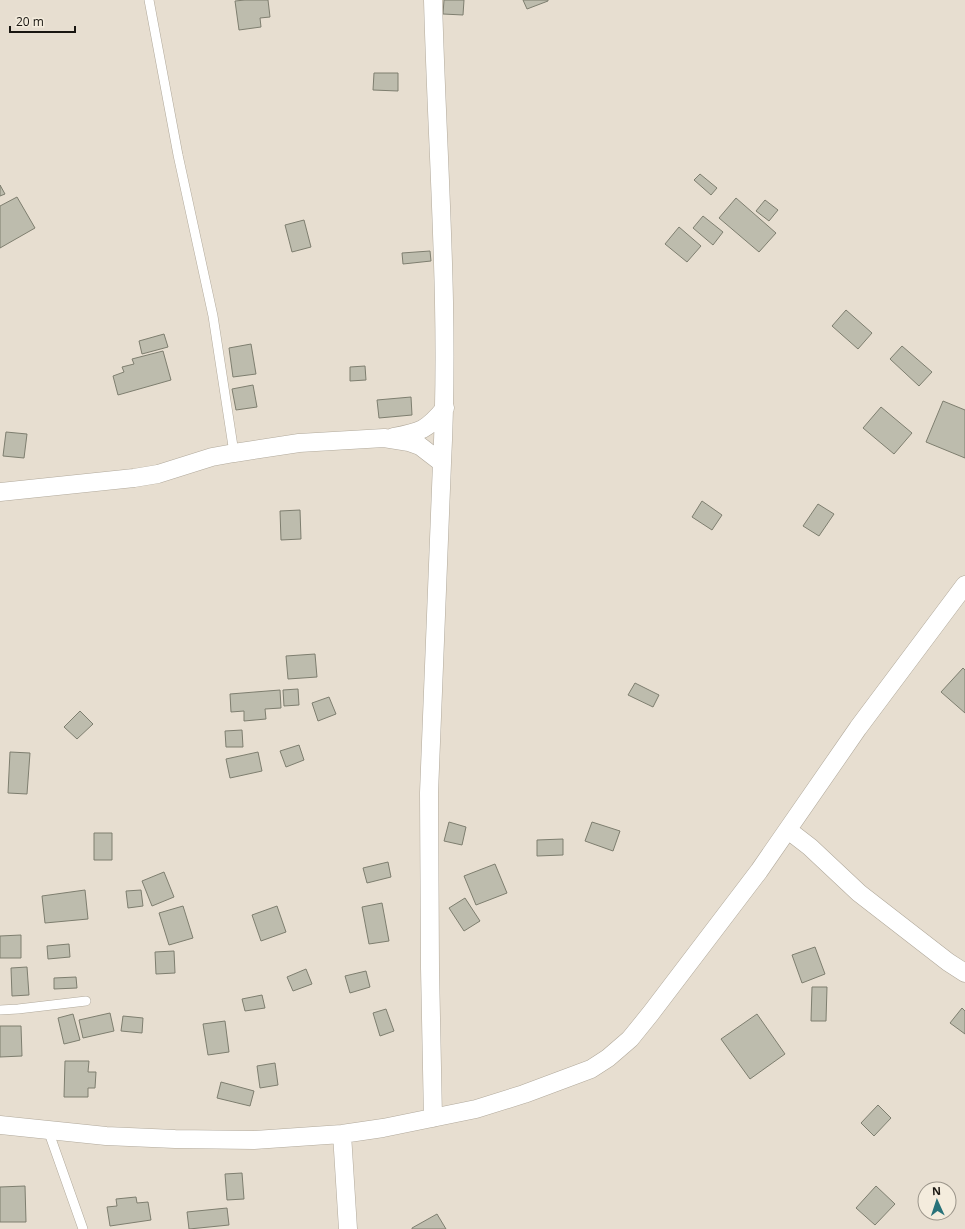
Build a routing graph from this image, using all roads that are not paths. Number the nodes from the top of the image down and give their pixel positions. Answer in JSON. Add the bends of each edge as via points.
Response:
{"nodes":[{"id":1,"x":149,"y":0,"type":"edge"},
{"id":2,"x":433,"y":0,"type":"edge"},
{"id":3,"x":445,"y":408,"type":"junction"},
{"id":4,"x":384,"y":438,"type":"junction"},
{"id":5,"x":234,"y":453,"type":"junction"},
{"id":6,"x":442,"y":463,"type":"junction"},
{"id":7,"x":0,"y":492,"type":"edge"},
{"id":8,"x":965,"y":585,"type":"edge"},
{"id":9,"x":788,"y":830,"type":"junction"},
{"id":10,"x":965,"y":973,"type":"edge"},
{"id":11,"x":86,"y":1001,"type":"dead end"},
{"id":12,"x":0,"y":1010,"type":"edge"},
{"id":13,"x":433,"y":1118,"type":"junction"},
{"id":14,"x":0,"y":1125,"type":"edge"},
{"id":15,"x":48,"y":1130,"type":"junction"},
{"id":16,"x":342,"y":1134,"type":"junction"},
{"id":17,"x":83,"y":1229,"type":"edge"},
{"id":18,"x":348,"y":1229,"type":"edge"}],
"edges":[{"from":1,"to":5,"type":"lane","via":[[178,155],[213,316]]},
{"from":2,"to":3,"type":"street","via":[[444,270]]},
{"from":3,"to":4,"type":"street","via":[[434,421],[420,431]]},
{"from":3,"to":6,"type":"street"},
{"from":4,"to":5,"type":"street","via":[[299,443]]},
{"from":4,"to":6,"type":"street","via":[[420,446]]},
{"from":5,"to":7,"type":"street","via":[[140,477]]},
{"from":6,"to":13,"type":"street","via":[[429,792]]},
{"from":8,"to":9,"type":"street","via":[[858,728]]},
{"from":9,"to":10,"type":"street","via":[[859,893]]},
{"from":9,"to":13,"type":"street","via":[[651,1013],[630,1039],[608,1058],[591,1069],[524,1094],[476,1109]]},
{"from":11,"to":12,"type":"lane"},
{"from":13,"to":16,"type":"street"},
{"from":14,"to":15,"type":"street"},
{"from":15,"to":16,"type":"street","via":[[175,1139],[254,1140]]},
{"from":15,"to":17,"type":"lane"},
{"from":16,"to":18,"type":"street"}]}
